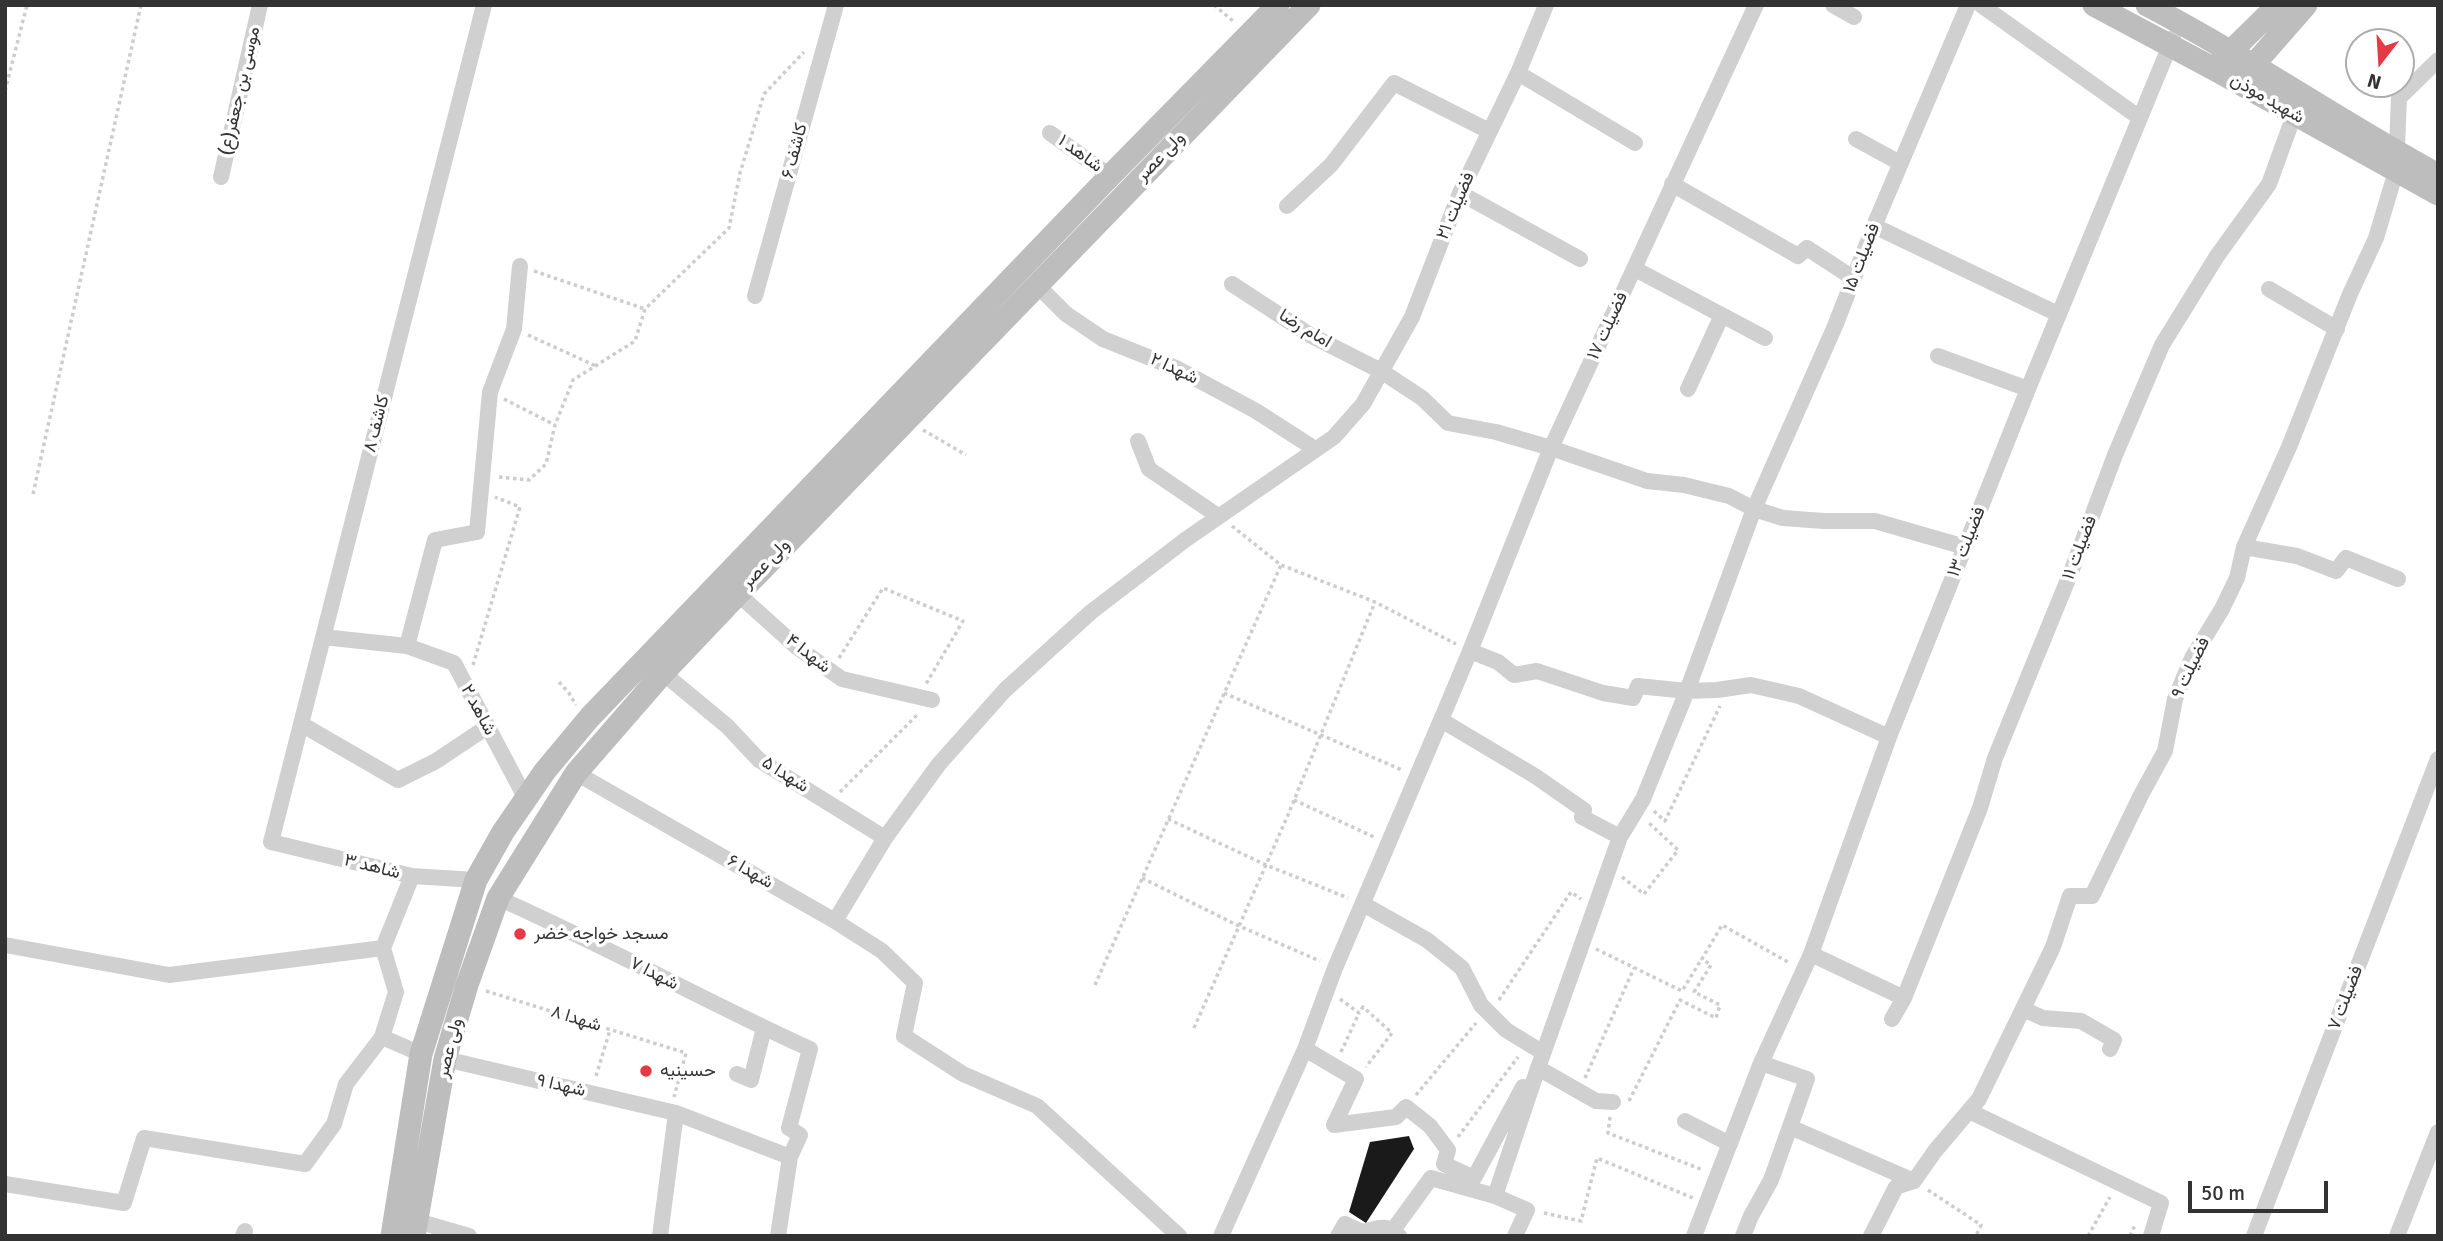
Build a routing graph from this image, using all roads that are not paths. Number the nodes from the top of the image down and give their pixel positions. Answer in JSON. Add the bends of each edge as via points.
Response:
{"nodes":[{"id":1,"x":260,"y":5,"type":"edge"},
{"id":2,"x":484,"y":5,"type":"edge"},
{"id":3,"x":836,"y":5,"type":"edge"},
{"id":4,"x":1278,"y":5,"type":"edge"},
{"id":5,"x":1309,"y":5,"type":"edge"},
{"id":6,"x":1546,"y":5,"type":"edge"},
{"id":7,"x":1756,"y":5,"type":"edge"},
{"id":8,"x":1833,"y":5,"type":"edge"},
{"id":9,"x":1968,"y":5,"type":"edge"},
{"id":10,"x":1981,"y":5,"type":"edge"},
{"id":11,"x":2094,"y":5,"type":"edge"},
{"id":12,"x":2147,"y":5,"type":"edge"},
{"id":13,"x":2277,"y":5,"type":"edge"},
{"id":14,"x":2306,"y":5,"type":"edge"},
{"id":15,"x":1854,"y":17,"type":"dead end"},
{"id":16,"x":2180,"y":23,"type":"junction"},
{"id":17,"x":2170,"y":46,"type":"junction"},
{"id":18,"x":2231,"y":52,"type":"junction"},
{"id":19,"x":2438,"y":61,"type":"edge"},
{"id":20,"x":2253,"y":64,"type":"junction"},
{"id":21,"x":2214,"y":69,"type":"junction"},
{"id":22,"x":1518,"y":73,"type":"junction"},
{"id":23,"x":2238,"y":83,"type":"junction"},
{"id":24,"x":2298,"y":104,"type":"junction"},
{"id":25,"x":2140,"y":118,"type":"junction"},
{"id":26,"x":1489,"y":131,"type":"junction"},
{"id":27,"x":1050,"y":133,"type":"dead end"},
{"id":28,"x":1856,"y":139,"type":"dead end"},
{"id":29,"x":1635,"y":144,"type":"dead end"},
{"id":30,"x":2396,"y":161,"type":"junction"},
{"id":31,"x":1900,"y":163,"type":"junction"},
{"id":32,"x":2438,"y":175,"type":"edge"},
{"id":33,"x":1110,"y":176,"type":"junction"},
{"id":34,"x":221,"y":177,"type":"dead end"},
{"id":35,"x":1672,"y":184,"type":"junction"},
{"id":36,"x":1460,"y":193,"type":"junction"},
{"id":37,"x":2438,"y":194,"type":"edge"},
{"id":38,"x":1287,"y":206,"type":"dead end"},
{"id":39,"x":1874,"y":226,"type":"junction"},
{"id":40,"x":1580,"y":259,"type":"dead end"},
{"id":41,"x":520,"y":266,"type":"road end"},
{"id":42,"x":1635,"y":269,"type":"junction"},
{"id":43,"x":1029,"y":277,"type":"junction"},
{"id":44,"x":1853,"y":278,"type":"junction"},
{"id":45,"x":1232,"y":284,"type":"dead end"},
{"id":46,"x":2269,"y":289,"type":"dead end"},
{"id":47,"x":755,"y":296,"type":"dead end"},
{"id":48,"x":2059,"y":314,"type":"junction"},
{"id":49,"x":1722,"y":315,"type":"junction"},
{"id":50,"x":2337,"y":329,"type":"junction"},
{"id":51,"x":1765,"y":338,"type":"dead end"},
{"id":52,"x":1938,"y":356,"type":"dead end"},
{"id":53,"x":1381,"y":371,"type":"junction"},
{"id":54,"x":1688,"y":389,"type":"dead end"},
{"id":55,"x":2028,"y":389,"type":"junction"},
{"id":56,"x":1138,"y":441,"type":"dead end"},
{"id":57,"x":1551,"y":448,"type":"junction"},
{"id":58,"x":1315,"y":449,"type":"junction"},
{"id":59,"x":1754,"y":509,"type":"junction"},
{"id":60,"x":1218,"y":516,"type":"junction"},
{"id":61,"x":1965,"y":547,"type":"junction"},
{"id":62,"x":2244,"y":547,"type":"junction"},
{"id":63,"x":2398,"y":579,"type":"dead end"},
{"id":64,"x":738,"y":594,"type":"junction"},
{"id":65,"x":323,"y":637,"type":"junction"},
{"id":66,"x":407,"y":646,"type":"junction"},
{"id":67,"x":1470,"y":652,"type":"junction"},
{"id":68,"x":663,"y":673,"type":"junction"},
{"id":69,"x":1687,"y":691,"type":"junction"},
{"id":70,"x":925,"y":698,"type":"road end"},
{"id":71,"x":1441,"y":720,"type":"junction"},
{"id":72,"x":301,"y":724,"type":"junction"},
{"id":73,"x":487,"y":727,"type":"junction"},
{"id":74,"x":1889,"y":737,"type":"junction"},
{"id":75,"x":2438,"y":759,"type":"edge"},
{"id":76,"x":576,"y":773,"type":"junction"},
{"id":77,"x":526,"y":799,"type":"junction"},
{"id":78,"x":1620,"y":837,"type":"junction"},
{"id":79,"x":885,"y":838,"type":"junction"},
{"id":80,"x":271,"y":842,"type":"joint"},
{"id":81,"x":412,"y":876,"type":"junction"},
{"id":82,"x":476,"y":880,"type":"junction"},
{"id":83,"x":498,"y":898,"type":"junction"},
{"id":84,"x":1363,"y":904,"type":"junction"},
{"id":85,"x":835,"y":921,"type":"junction"},
{"id":86,"x":5,"y":945,"type":"edge"},
{"id":87,"x":383,"y":948,"type":"junction"},
{"id":88,"x":1811,"y":954,"type":"junction"},
{"id":89,"x":1904,"y":998,"type":"junction"},
{"id":90,"x":2023,"y":1009,"type":"junction"},
{"id":91,"x":1892,"y":1019,"type":"dead end"},
{"id":92,"x":764,"y":1028,"type":"junction"},
{"id":93,"x":382,"y":1037,"type":"junction"},
{"id":94,"x":1305,"y":1049,"type":"junction"},
{"id":95,"x":2110,"y":1049,"type":"dead end"},
{"id":96,"x":1538,"y":1052,"type":"junction"},
{"id":97,"x":421,"y":1054,"type":"junction"},
{"id":98,"x":445,"y":1059,"type":"junction"},
{"id":99,"x":1760,"y":1063,"type":"junction"},
{"id":100,"x":737,"y":1074,"type":"dead end"},
{"id":101,"x":1613,"y":1102,"type":"road end"},
{"id":102,"x":674,"y":1108,"type":"junction"},
{"id":103,"x":1969,"y":1111,"type":"junction"},
{"id":104,"x":1685,"y":1121,"type":"dead end"},
{"id":105,"x":1790,"y":1127,"type":"junction"},
{"id":106,"x":2438,"y":1132,"type":"edge"},
{"id":107,"x":1730,"y":1144,"type":"junction"},
{"id":108,"x":790,"y":1157,"type":"junction"},
{"id":109,"x":1914,"y":1181,"type":"junction"},
{"id":110,"x":5,"y":1184,"type":"edge"},
{"id":111,"x":1495,"y":1196,"type":"junction"},
{"id":112,"x":404,"y":1227,"type":"edge"},
{"id":113,"x":1396,"y":1233,"type":"edge"},
{"id":114,"x":469,"y":1236,"type":"edge"},
{"id":115,"x":660,"y":1236,"type":"edge"},
{"id":116,"x":778,"y":1236,"type":"edge"},
{"id":117,"x":1179,"y":1236,"type":"edge"},
{"id":118,"x":1221,"y":1236,"type":"edge"},
{"id":119,"x":1338,"y":1236,"type":"edge"},
{"id":120,"x":1515,"y":1236,"type":"edge"},
{"id":121,"x":1695,"y":1236,"type":"edge"},
{"id":122,"x":1743,"y":1236,"type":"edge"},
{"id":123,"x":1871,"y":1236,"type":"edge"},
{"id":124,"x":2151,"y":1236,"type":"edge"},
{"id":125,"x":2254,"y":1236,"type":"edge"},
{"id":126,"x":2397,"y":1236,"type":"edge"}],
"edges":[{"from":1,"to":34,"type":"street","name":"موسی بن جعفر(ع)"},
{"from":2,"to":65,"type":"street","name":"کاشف ۸"},
{"from":3,"to":47,"type":"street","name":"کاشف ۶"},
{"from":4,"to":33,"type":"main road","name":"ولی عصر"},
{"from":5,"to":43,"type":"main road","name":"ولی عصر"},
{"from":6,"to":22,"type":"street","name":"فضیلت ۲۱"},
{"from":7,"to":35,"type":"street","name":"فضیلت ۱۷"},
{"from":8,"to":15,"type":"street"},
{"from":9,"to":31,"type":"street","name":"فضیلت ۱۵"},
{"from":10,"to":25,"type":"street"},
{"from":11,"to":17,"type":"main road","name":"شهید موذن"},
{"from":12,"to":16,"type":"main road","name":"شهید موذن"},
{"from":13,"to":18,"type":"main road"},
{"from":14,"to":20,"type":"main road"},
{"from":16,"to":17,"type":"street","name":"فضیلت ۱۳"},
{"from":16,"to":18,"type":"main road","name":"شهید موذن"},
{"from":17,"to":21,"type":"main road","name":"شهید موذن"},
{"from":17,"to":25,"type":"street","name":"فضیلت ۱۳"},
{"from":18,"to":20,"type":"main road","name":"شهید موذن"},
{"from":18,"to":21,"type":"main road"},
{"from":19,"to":30,"type":"street","name":"فضیلت ۹","via":[[2399,98]]},
{"from":20,"to":23,"type":"main road"},
{"from":20,"to":24,"type":"main road","name":"شهید موذن"},
{"from":21,"to":23,"type":"main road","name":"شهید موذن"},
{"from":22,"to":26,"type":"street","name":"فضیلت ۲۱"},
{"from":22,"to":29,"type":"street"},
{"from":23,"to":24,"type":"main road","name":"شهید موذن"},
{"from":24,"to":30,"type":"main road","name":"شهید موذن"},
{"from":24,"to":89,"type":"street","name":"فضیلت ۱۱","via":[[2269,184],[2162,345],[1995,758],[1980,808]]},
{"from":25,"to":48,"type":"street","name":"فضیلت ۱۳"},
{"from":26,"to":36,"type":"street","name":"فضیلت ۲۱"},
{"from":26,"to":38,"type":"street","via":[[1394,83],[1331,165]]},
{"from":27,"to":33,"type":"street","name":"شاهد ۱"},
{"from":28,"to":31,"type":"street"},
{"from":30,"to":32,"type":"main road","name":"شهید موذن"},
{"from":30,"to":37,"type":"main road","name":"شهید موذن"},
{"from":30,"to":50,"type":"street","name":"فضیلت ۹","via":[[2376,238]]},
{"from":31,"to":39,"type":"street","name":"فضیلت ۱۵"},
{"from":33,"to":43,"type":"main road","name":"ولی عصر"},
{"from":35,"to":42,"type":"street","name":"فضیلت ۱۷"},
{"from":35,"to":44,"type":"street","via":[[1798,256],[1807,248]]},
{"from":36,"to":40,"type":"street"},
{"from":36,"to":53,"type":"street","name":"فضیلت ۲۱","via":[[1412,317]]},
{"from":39,"to":44,"type":"street","name":"فضیلت ۱۵"},
{"from":39,"to":48,"type":"street"},
{"from":41,"to":66,"type":"street","via":[[514,328],[490,392],[477,532],[435,540]]},
{"from":42,"to":49,"type":"street"},
{"from":42,"to":57,"type":"street","name":"فضیلت ۱۷"},
{"from":43,"to":58,"type":"street","name":"شهدا ۲","via":[[1066,314],[1102,339],[1178,369]]},
{"from":43,"to":64,"type":"main road","name":"ولی عصر","via":[[906,419]]},
{"from":43,"to":77,"type":"main road","name":"ولی عصر","via":[[586,722]]},
{"from":44,"to":59,"type":"street","name":"فضیلت ۱۵"},
{"from":45,"to":53,"type":"street","name":"امام رضا","via":[[1310,335]]},
{"from":46,"to":50,"type":"street"},
{"from":48,"to":55,"type":"street","name":"فضیلت ۱۳"},
{"from":49,"to":51,"type":"street"},
{"from":49,"to":54,"type":"street"},
{"from":50,"to":62,"type":"street","name":"فضیلت ۹"},
{"from":52,"to":55,"type":"street"},
{"from":53,"to":57,"type":"street","name":"امام رضا","via":[[1422,398],[1448,423]]},
{"from":53,"to":58,"type":"street","name":"فضیلت ۲۱","via":[[1363,404],[1334,437]]},
{"from":55,"to":61,"type":"street","name":"فضیلت ۱۳"},
{"from":56,"to":60,"type":"street","via":[[1149,469]]},
{"from":57,"to":59,"type":"street","name":"امام رضا","via":[[1647,481],[1729,496]]},
{"from":57,"to":67,"type":"street","name":"فضیلت ۱۷"},
{"from":58,"to":60,"type":"street","name":"فضیلت ۲۱"},
{"from":59,"to":61,"type":"street","name":"امام رضا","via":[[1783,518],[1875,521]]},
{"from":59,"to":69,"type":"street","name":"فضیلت ۱۵"},
{"from":60,"to":79,"type":"street","name":"فضیلت ۲۱","via":[[1091,612],[1005,690],[939,764]]},
{"from":61,"to":74,"type":"street","name":"فضیلت ۱۳"},
{"from":62,"to":63,"type":"street","via":[[2297,556],[2336,571],[2346,558]]},
{"from":62,"to":90,"type":"street","name":"فضیلت ۹","via":[[2237,578],[2192,658],[2175,699],[2165,751],[2092,896],[2070,896],[2053,947]]},
{"from":64,"to":68,"type":"main road","name":"ولی عصر"},
{"from":64,"to":70,"type":"street","name":"شهدا ۴","via":[[797,648],[842,679]]},
{"from":65,"to":66,"type":"street","name":"شاهد ۲"},
{"from":65,"to":72,"type":"street","name":"کاشف ۸"},
{"from":66,"to":73,"type":"street","name":"شاهد ۲","via":[[454,663]]},
{"from":67,"to":69,"type":"street","via":[[1498,662],[1514,674],[1537,671],[1625,697],[1633,698],[1638,687]]},
{"from":67,"to":71,"type":"street","name":"فضیلت ۱۷"},
{"from":68,"to":76,"type":"main road","name":"ولی عصر"},
{"from":68,"to":79,"type":"street","name":"شهدا ۵","via":[[727,726],[759,760]]},
{"from":69,"to":74,"type":"street","via":[[1751,685],[1787,693]]},
{"from":69,"to":78,"type":"street","name":"فضیلت ۱۵","via":[[1639,805]]},
{"from":71,"to":78,"type":"street","via":[[1535,776],[1584,810],[1582,817]]},
{"from":71,"to":84,"type":"street","name":"فضیلت ۱۷"},
{"from":72,"to":73,"type":"street","via":[[398,780]]},
{"from":72,"to":80,"type":"street","name":"کاشف ۸"},
{"from":73,"to":77,"type":"street","name":"شاهد ۲"},
{"from":74,"to":88,"type":"street","name":"فضیلت ۱۳"},
{"from":75,"to":125,"type":"street","name":"فضیلت ۷"},
{"from":76,"to":83,"type":"main road","name":"ولی عصر"},
{"from":76,"to":85,"type":"street","name":"شهدا ۶"},
{"from":77,"to":82,"type":"main road","name":"ولی عصر"},
{"from":78,"to":96,"type":"street","name":"فضیلت ۱۵"},
{"from":79,"to":85,"type":"street","name":"فضیلت ۲۱"},
{"from":80,"to":81,"type":"street","name":"شاهد ۳"},
{"from":81,"to":82,"type":"street","name":"شاهد ۳"},
{"from":81,"to":87,"type":"street"},
{"from":82,"to":97,"type":"main road","name":"ولی عصر"},
{"from":83,"to":92,"type":"street","name":"شهدا ۷"},
{"from":83,"to":98,"type":"main road","name":"ولی عصر"},
{"from":84,"to":94,"type":"street","name":"فضیلت ۱۷"},
{"from":84,"to":96,"type":"street","via":[[1427,940],[1462,968],[1481,1005]]},
{"from":85,"to":117,"type":"street","name":"شهدا ۶","via":[[882,951],[915,983],[904,1036],[964,1074],[1037,1106]]},
{"from":86,"to":87,"type":"street","via":[[169,975]]},
{"from":87,"to":93,"type":"street","via":[[396,992]]},
{"from":88,"to":89,"type":"street"},
{"from":88,"to":99,"type":"street","name":"فضیلت ۱۳"},
{"from":89,"to":91,"type":"street","name":"فضیلت ۱۱"},
{"from":90,"to":95,"type":"street","via":[[2043,1018],[2081,1021],[2114,1040]]},
{"from":90,"to":103,"type":"street","name":"فضیلت ۹"},
{"from":92,"to":100,"type":"street","via":[[751,1080]]},
{"from":92,"to":108,"type":"street","name":"شهدا ۷","via":[[810,1049],[789,1128],[800,1135]]},
{"from":93,"to":97,"type":"street"},
{"from":93,"to":110,"type":"street","via":[[346,1084],[334,1124],[305,1164],[144,1138],[124,1203]]},
{"from":94,"to":96,"type":"street","via":[[1356,1079],[1334,1125],[1396,1117],[1406,1107],[1430,1126],[1448,1150],[1444,1164],[1474,1178]]},
{"from":94,"to":118,"type":"street","name":"فضیلت ۱۷"},
{"from":96,"to":101,"type":"street","via":[[1578,1092],[1596,1101]]},
{"from":96,"to":111,"type":"street"},
{"from":97,"to":112,"type":"main road","name":"ولی عصر"},
{"from":98,"to":102,"type":"street","name":"شهدا ۹"},
{"from":98,"to":112,"type":"main road","name":"ولی عصر"},
{"from":99,"to":105,"type":"street","via":[[1807,1079]]},
{"from":99,"to":107,"type":"street","name":"فضیلت ۱۳"},
{"from":102,"to":108,"type":"street","name":"شهدا ۹"},
{"from":102,"to":115,"type":"street"},
{"from":103,"to":109,"type":"street","name":"فضیلت ۹"},
{"from":103,"to":124,"type":"street","via":[[2161,1203]]},
{"from":104,"to":107,"type":"street"},
{"from":105,"to":109,"type":"street"},
{"from":105,"to":122,"type":"street","via":[[1771,1180]]},
{"from":106,"to":126,"type":"street"},
{"from":107,"to":121,"type":"street","name":"فضیلت ۱۳"},
{"from":108,"to":116,"type":"street"},
{"from":109,"to":123,"type":"street","name":"فضیلت ۹","via":[[1896,1187]]},
{"from":111,"to":113,"type":"street","via":[[1431,1178]]},
{"from":111,"to":120,"type":"street","via":[[1528,1210]]},
{"from":112,"to":114,"type":"street"},
{"from":113,"to":119,"type":"street","via":[[1379,1226],[1362,1232],[1345,1224]]}]}
